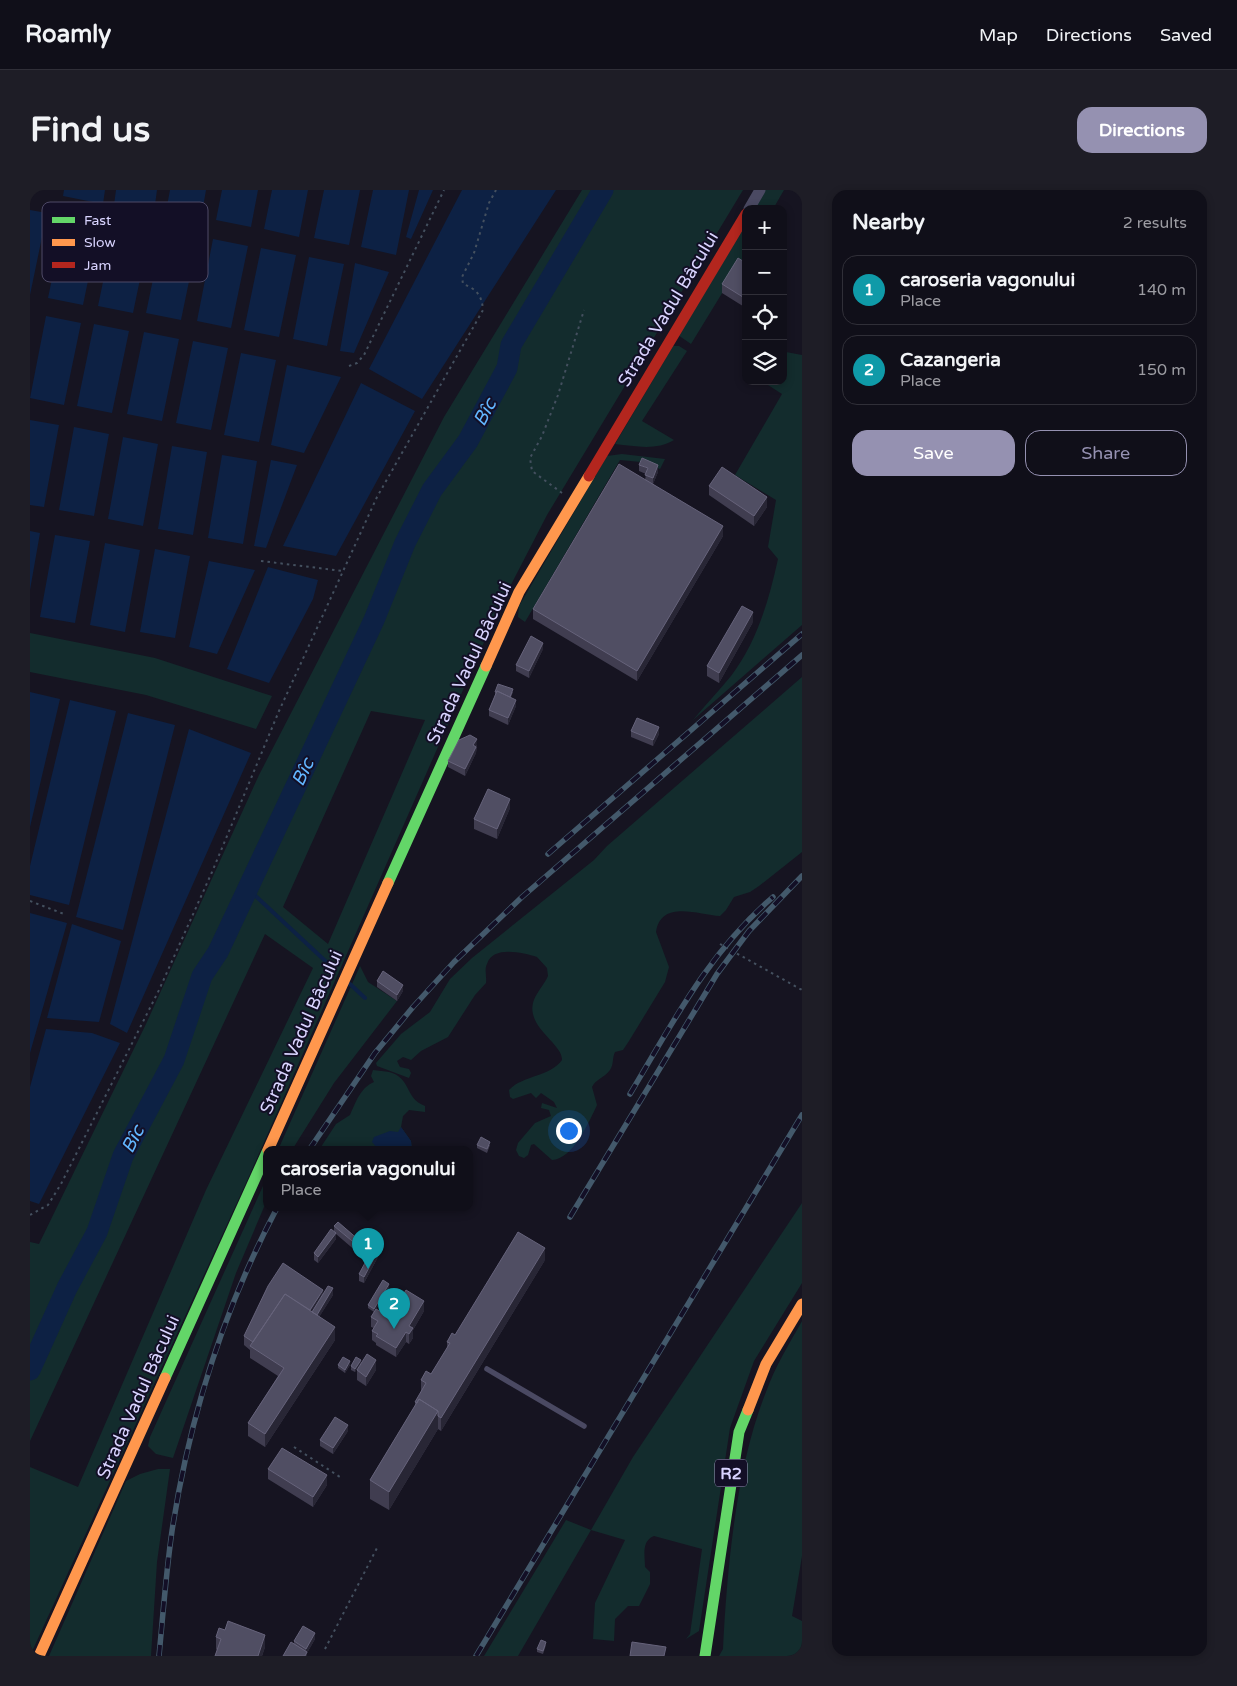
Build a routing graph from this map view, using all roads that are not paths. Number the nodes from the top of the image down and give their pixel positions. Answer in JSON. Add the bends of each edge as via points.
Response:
{"nodes":[{"id":1,"x":760,"y":190,"type":"edge"},
{"id":2,"x":751,"y":205,"type":"edge"},
{"id":3,"x":742,"y":221,"type":"edge"},
{"id":4,"x":269,"y":1146,"type":"edge"},
{"id":5,"x":263,"y":1160,"type":"edge"},
{"id":6,"x":802,"y":1304,"type":"edge"},
{"id":7,"x":487,"y":1369,"type":"dead end"},
{"id":8,"x":584,"y":1426,"type":"dead end"},
{"id":9,"x":40,"y":1656,"type":"edge"},
{"id":10,"x":705,"y":1656,"type":"edge"}],
"edges":[{"from":1,"to":2,"type":"street"},
{"from":3,"to":4,"type":"street","name":"Strada Vadul Bâcului","via":[[509,612]]},
{"from":5,"to":9,"type":"street","name":"Strada Vadul Bâcului"},
{"from":6,"to":10,"type":"street","number":"R2","via":[[766,1364],[739,1432]]},
{"from":7,"to":8,"type":"lane"}]}
